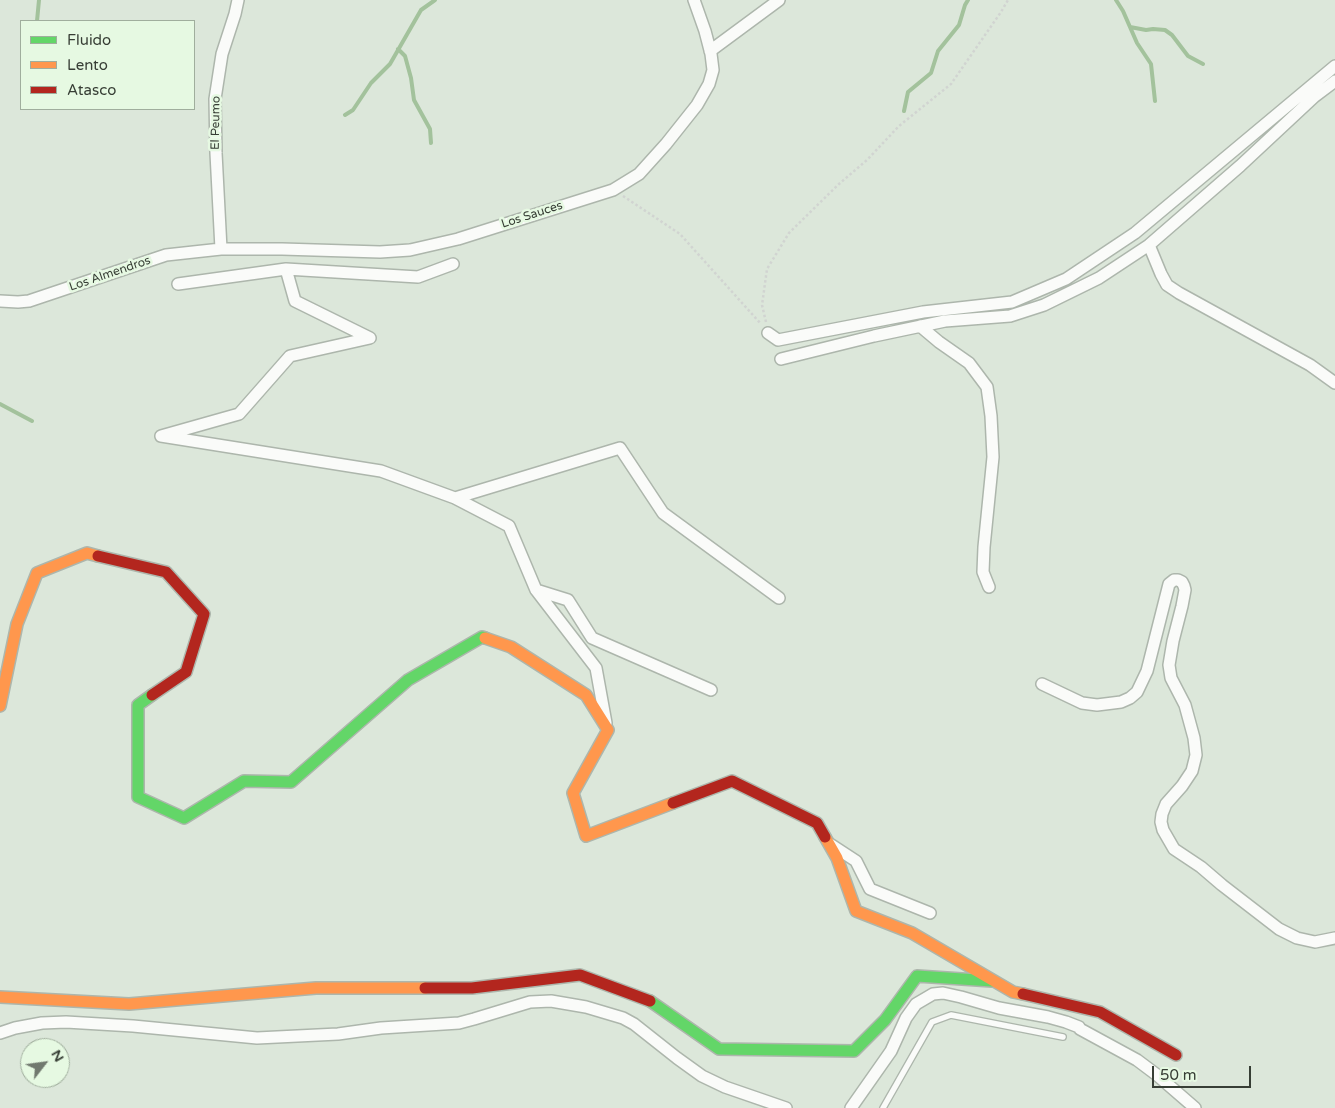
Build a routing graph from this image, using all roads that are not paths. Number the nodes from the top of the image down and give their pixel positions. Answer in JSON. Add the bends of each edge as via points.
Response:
{"nodes":[{"id":1,"x":238,"y":0,"type":"edge"},
{"id":2,"x":694,"y":0,"type":"edge"},
{"id":3,"x":779,"y":0,"type":"edge"},
{"id":4,"x":710,"y":51,"type":"junction"},
{"id":5,"x":1335,"y":66,"type":"edge"},
{"id":6,"x":1335,"y":81,"type":"edge"},
{"id":7,"x":1149,"y":246,"type":"junction"},
{"id":8,"x":221,"y":249,"type":"junction"},
{"id":9,"x":453,"y":264,"type":"dead end"},
{"id":10,"x":286,"y":269,"type":"junction"},
{"id":11,"x":178,"y":284,"type":"dead end"},
{"id":12,"x":0,"y":301,"type":"edge"},
{"id":13,"x":920,"y":326,"type":"junction"},
{"id":14,"x":768,"y":333,"type":"road end"},
{"id":15,"x":781,"y":359,"type":"dead end"},
{"id":16,"x":1335,"y":383,"type":"edge"},
{"id":17,"x":455,"y":498,"type":"junction"},
{"id":18,"x":989,"y":587,"type":"dead end"},
{"id":19,"x":536,"y":590,"type":"junction"},
{"id":20,"x":778,"y":598,"type":"dead end"},
{"id":21,"x":1042,"y":684,"type":"dead end"},
{"id":22,"x":711,"y":690,"type":"dead end"},
{"id":23,"x":0,"y":706,"type":"edge"},
{"id":24,"x":608,"y":730,"type":"junction"},
{"id":25,"x":828,"y":843,"type":"junction"},
{"id":26,"x":930,"y":913,"type":"dead end"},
{"id":27,"x":1335,"y":938,"type":"edge"},
{"id":28,"x":995,"y":981,"type":"junction"},
{"id":29,"x":0,"y":997,"type":"edge"},
{"id":30,"x":0,"y":1032,"type":"edge"},
{"id":31,"x":1063,"y":1037,"type":"dead end"},
{"id":32,"x":1176,"y":1055,"type":"dead end"},
{"id":33,"x":786,"y":1108,"type":"edge"},
{"id":34,"x":851,"y":1108,"type":"edge"},
{"id":35,"x":883,"y":1108,"type":"edge"},
{"id":36,"x":1195,"y":1108,"type":"edge"}],
"edges":[{"from":1,"to":8,"type":"street","name":"El Peumo","via":[[222,54],[215,99]]},
{"from":2,"to":4,"type":"street","name":"Los Sauces"},
{"from":3,"to":4,"type":"street"},
{"from":4,"to":8,"type":"street","name":"Los Sauces","via":[[713,70],[697,105],[639,174],[613,190],[458,239],[410,250]]},
{"from":5,"to":14,"type":"street","via":[[1135,233],[1066,279],[1012,302],[922,312],[778,340]]},
{"from":6,"to":7,"type":"street"},
{"from":7,"to":13,"type":"street","via":[[1099,278],[1044,305],[1010,316]]},
{"from":7,"to":16,"type":"street","via":[[1161,274],[1173,289],[1310,365]]},
{"from":8,"to":12,"type":"street","name":"Los Almendros","via":[[166,255],[28,301]]},
{"from":9,"to":10,"type":"street","via":[[418,277]]},
{"from":10,"to":11,"type":"street"},
{"from":10,"to":17,"type":"street","via":[[295,301],[370,338],[290,356],[239,414],[161,436],[381,471]]},
{"from":13,"to":15,"type":"street"},
{"from":13,"to":18,"type":"street","via":[[969,362],[987,386],[993,457],[984,547],[984,572]]},
{"from":17,"to":19,"type":"street","via":[[509,526]]},
{"from":17,"to":20,"type":"street","via":[[620,448],[663,513]]},
{"from":19,"to":22,"type":"street","via":[[568,600],[592,638]]},
{"from":19,"to":24,"type":"street","via":[[596,668]]},
{"from":21,"to":27,"type":"street","via":[[1082,702],[1097,705],[1130,698],[1147,671],[1170,584],[1174,580],[1182,582],[1185,590],[1169,665],[1171,678],[1185,705],[1196,755],[1192,772],[1166,804],[1161,822],[1163,830],[1174,848],[1278,928],[1314,942]]},
{"from":23,"to":24,"type":"street","via":[[17,624],[37,573],[87,553],[166,572],[204,614],[186,672],[138,705],[138,797],[184,818],[244,781],[291,782],[408,680],[482,637],[511,647],[586,695]]},
{"from":24,"to":25,"type":"street","via":[[573,793],[586,836],[732,781],[817,824]]},
{"from":25,"to":26,"type":"street","via":[[856,861],[870,888]]},
{"from":25,"to":28,"type":"street","via":[[837,858],[856,911],[912,933]]},
{"from":28,"to":29,"type":"street","via":[[917,976],[886,1020],[854,1051],[719,1049],[648,1000],[580,975],[472,988],[316,988],[129,1004]]},
{"from":28,"to":32,"type":"street","via":[[1013,992],[1100,1012]]},
{"from":30,"to":33,"type":"street","via":[[42,1023],[66,1022],[257,1038],[330,1035],[459,1023],[530,1002],[551,1001],[623,1018],[702,1076]]},
{"from":31,"to":35,"type":"lane","via":[[951,1015],[932,1022]]},
{"from":34,"to":36,"type":"street","via":[[891,1051],[916,1004],[933,994],[944,993],[1080,1028],[1137,1060]]}]}
